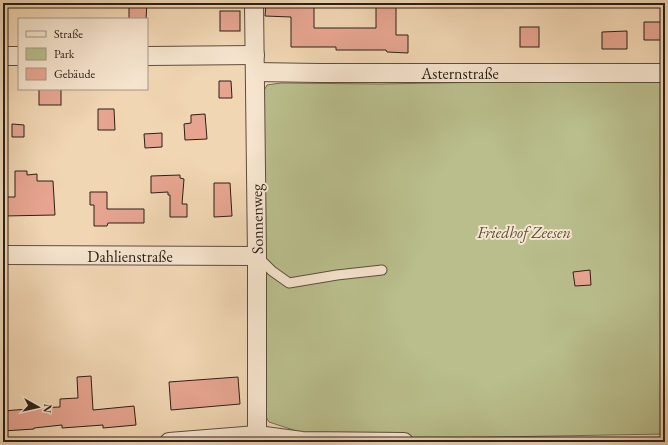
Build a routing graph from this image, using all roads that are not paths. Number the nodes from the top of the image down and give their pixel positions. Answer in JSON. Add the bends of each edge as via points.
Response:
{"nodes":[{"id":1,"x":254,"y":3,"type":"edge"},
{"id":2,"x":255,"y":55,"type":"junction"},
{"id":3,"x":3,"y":56,"type":"edge"},
{"id":4,"x":18,"y":56,"type":"edge"},
{"id":5,"x":148,"y":56,"type":"edge"},
{"id":6,"x":255,"y":72,"type":"junction"},
{"id":7,"x":665,"y":73,"type":"edge"},
{"id":8,"x":3,"y":255,"type":"edge"},
{"id":9,"x":257,"y":256,"type":"junction"},
{"id":10,"x":382,"y":270,"type":"dead end"},
{"id":11,"x":257,"y":435,"type":"junction"},
{"id":12,"x":169,"y":442,"type":"edge"},
{"id":13,"x":302,"y":442,"type":"edge"},
{"id":14,"x":404,"y":442,"type":"edge"}],
"edges":[{"from":1,"to":2,"type":"street","name":"Sonnenweg"},
{"from":2,"to":5,"type":"street"},
{"from":2,"to":6,"type":"street","name":"Sonnenweg"},
{"from":3,"to":4,"type":"street"},
{"from":6,"to":7,"type":"street","name":"Asternstraße"},
{"from":6,"to":9,"type":"street","name":"Sonnenweg"},
{"from":8,"to":9,"type":"street","name":"Dahlienstraße"},
{"from":9,"to":10,"type":"lane","via":[[289,283]]},
{"from":9,"to":11,"type":"street","name":"Sonnenweg"},
{"from":11,"to":12,"type":"street"},
{"from":11,"to":13,"type":"street"},
{"from":13,"to":14,"type":"street"}]}
